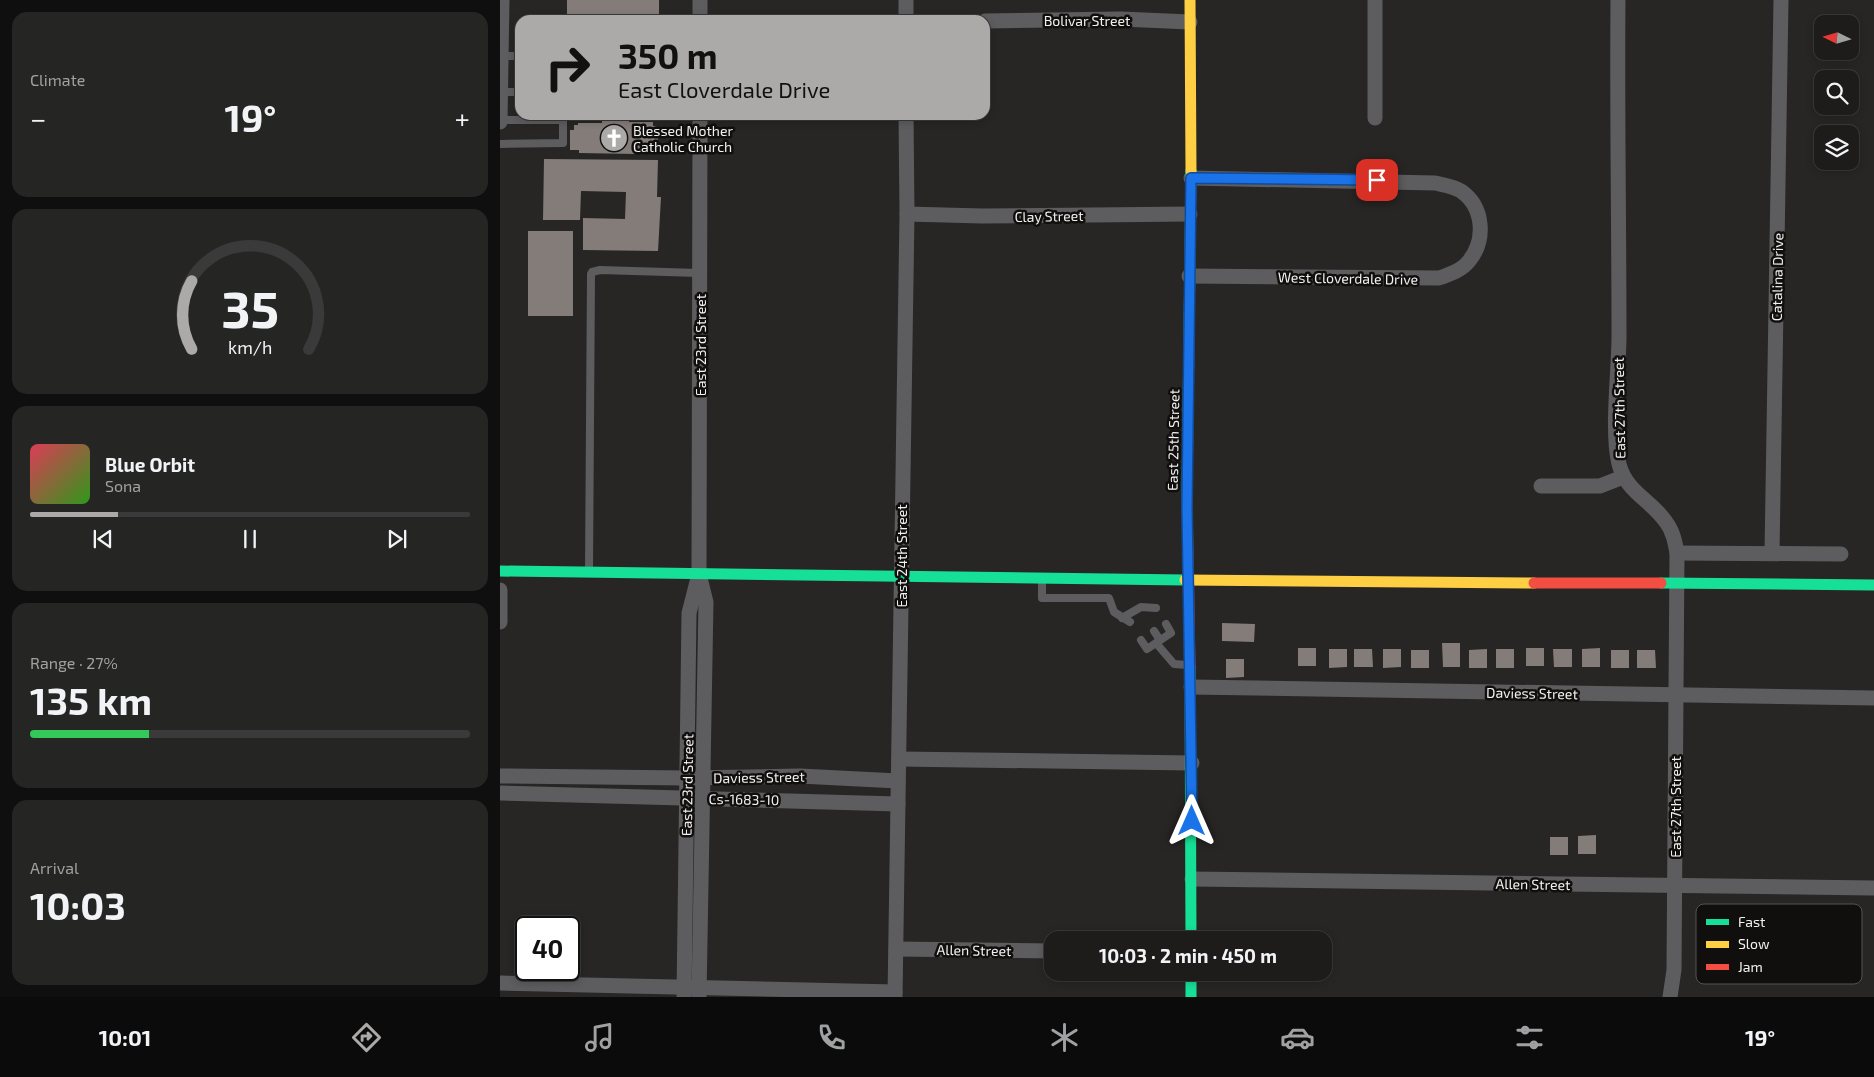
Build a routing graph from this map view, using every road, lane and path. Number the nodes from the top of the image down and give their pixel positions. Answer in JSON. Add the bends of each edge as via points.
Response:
{"nodes":[{"id":1,"x":502,"y":0,"type":"edge"},
{"id":2,"x":700,"y":0,"type":"edge"},
{"id":3,"x":906,"y":0,"type":"edge"},
{"id":4,"x":1190,"y":0,"type":"edge"},
{"id":5,"x":1376,"y":0,"type":"edge"},
{"id":6,"x":1618,"y":0,"type":"edge"},
{"id":7,"x":1782,"y":0,"type":"edge"},
{"id":8,"x":700,"y":15,"type":"edge"},
{"id":9,"x":906,"y":15,"type":"edge"},
{"id":10,"x":990,"y":21,"type":"edge"},
{"id":11,"x":1190,"y":22,"type":"junction"},
{"id":12,"x":501,"y":56,"type":"edge"},
{"id":13,"x":515,"y":56,"type":"edge"},
{"id":14,"x":500,"y":92,"type":"edge"},
{"id":15,"x":515,"y":92,"type":"edge"},
{"id":16,"x":1375,"y":118,"type":"dead end"},
{"id":17,"x":516,"y":120,"type":"edge"},
{"id":18,"x":563,"y":120,"type":"edge"},
{"id":19,"x":700,"y":120,"type":"edge"},
{"id":20,"x":906,"y":120,"type":"edge"},
{"id":21,"x":500,"y":121,"type":"edge"},
{"id":22,"x":500,"y":144,"type":"edge"},
{"id":23,"x":1191,"y":178,"type":"junction"},
{"id":24,"x":907,"y":214,"type":"junction"},
{"id":25,"x":1190,"y":214,"type":"junction"},
{"id":26,"x":700,"y":273,"type":"junction"},
{"id":27,"x":1189,"y":276,"type":"junction"},
{"id":28,"x":1623,"y":477,"type":"junction"},
{"id":29,"x":1541,"y":486,"type":"dead end"},
{"id":30,"x":1772,"y":553,"type":"junction"},
{"id":31,"x":1677,"y":554,"type":"junction"},
{"id":32,"x":1841,"y":554,"type":"dead end"},
{"id":33,"x":500,"y":571,"type":"edge"},
{"id":34,"x":590,"y":572,"type":"junction"},
{"id":35,"x":699,"y":574,"type":"junction"},
{"id":36,"x":902,"y":577,"type":"junction"},
{"id":37,"x":1042,"y":578,"type":"junction"},
{"id":38,"x":1188,"y":580,"type":"junction"},
{"id":39,"x":1677,"y":582,"type":"junction"},
{"id":40,"x":1874,"y":585,"type":"edge"},
{"id":41,"x":500,"y":590,"type":"edge"},
{"id":42,"x":1156,"y":608,"type":"dead end"},
{"id":43,"x":1135,"y":610,"type":"junction"},
{"id":44,"x":1145,"y":614,"type":"dead end"},
{"id":45,"x":1122,"y":618,"type":"junction"},
{"id":46,"x":500,"y":622,"type":"edge"},
{"id":47,"x":1130,"y":622,"type":"dead end"},
{"id":48,"x":1166,"y":624,"type":"dead end"},
{"id":49,"x":1154,"y":631,"type":"dead end"},
{"id":50,"x":1141,"y":640,"type":"dead end"},
{"id":51,"x":1158,"y":642,"type":"junction"},
{"id":52,"x":1190,"y":665,"type":"junction"},
{"id":53,"x":1191,"y":687,"type":"junction"},
{"id":54,"x":1675,"y":695,"type":"junction"},
{"id":55,"x":1874,"y":698,"type":"edge"},
{"id":56,"x":899,"y":759,"type":"junction"},
{"id":57,"x":1192,"y":763,"type":"junction"},
{"id":58,"x":500,"y":776,"type":"edge"},
{"id":59,"x":686,"y":778,"type":"junction"},
{"id":60,"x":704,"y":778,"type":"junction"},
{"id":61,"x":898,"y":781,"type":"junction"},
{"id":62,"x":500,"y":793,"type":"edge"},
{"id":63,"x":685,"y":798,"type":"junction"},
{"id":64,"x":703,"y":798,"type":"junction"},
{"id":65,"x":898,"y":804,"type":"junction"},
{"id":66,"x":1192,"y":879,"type":"junction"},
{"id":67,"x":1675,"y":885,"type":"junction"},
{"id":68,"x":1874,"y":888,"type":"edge"},
{"id":69,"x":1191,"y":931,"type":"edge"},
{"id":70,"x":896,"y":949,"type":"junction"},
{"id":71,"x":1044,"y":951,"type":"edge"},
{"id":72,"x":1191,"y":981,"type":"edge"},
{"id":73,"x":500,"y":983,"type":"edge"},
{"id":74,"x":692,"y":992,"type":"edge"},
{"id":75,"x":895,"y":994,"type":"edge"},
{"id":76,"x":1191,"y":997,"type":"edge"},
{"id":77,"x":1670,"y":997,"type":"edge"}],
"edges":[{"from":1,"to":12,"type":"street"},
{"from":2,"to":8,"type":"street"},
{"from":3,"to":9,"type":"street"},
{"from":4,"to":11,"type":"street","name":"East 25th Street"},
{"from":5,"to":16,"type":"street"},
{"from":6,"to":28,"type":"street","name":"East 27th Street","via":[[1617,426]]},
{"from":7,"to":30,"type":"street","name":"Catalina Drive"},
{"from":10,"to":11,"type":"street","name":"Bolivar Street"},
{"from":11,"to":23,"type":"street","name":"East 25th Street"},
{"from":12,"to":13,"type":"lane"},
{"from":12,"to":14,"type":"street"},
{"from":14,"to":15,"type":"lane"},
{"from":14,"to":21,"type":"street"},
{"from":17,"to":21,"type":"lane"},
{"from":18,"to":22,"type":"lane","via":[[563,143]]},
{"from":19,"to":26,"type":"street","name":"East 23rd Street"},
{"from":20,"to":24,"type":"street","name":"East 24th Street"},
{"from":23,"to":25,"type":"street","name":"East 25th Street"},
{"from":23,"to":27,"type":"street","name":"West Cloverdale Drive","via":[[1435,183],[1460,190],[1469,198],[1480,219],[1480,230],[1477,247],[1469,261],[1452,274],[1439,278]]},
{"from":24,"to":25,"type":"street","name":"Clay Street"},
{"from":24,"to":36,"type":"street","name":"East 24th Street"},
{"from":25,"to":27,"type":"street","name":"East 25th Street"},
{"from":26,"to":34,"type":"lane","via":[[600,270],[591,274]]},
{"from":26,"to":35,"type":"street","name":"East 23rd Street"},
{"from":27,"to":38,"type":"street","name":"East 25th Street"},
{"from":28,"to":29,"type":"street","via":[[1600,486]]},
{"from":28,"to":31,"type":"street","name":"East 27th Street","via":[[1666,522]]},
{"from":30,"to":31,"type":"street"},
{"from":30,"to":32,"type":"street"},
{"from":31,"to":39,"type":"street","name":"East 27th Street"},
{"from":33,"to":34,"type":"street"},
{"from":34,"to":35,"type":"street"},
{"from":35,"to":36,"type":"street"},
{"from":35,"to":59,"type":"street","name":"East 23rd Street","via":[[689,612]]},
{"from":35,"to":60,"type":"street","name":"East 23rd Street","via":[[706,602]]},
{"from":36,"to":37,"type":"street"},
{"from":36,"to":56,"type":"street","name":"East 24th Street"},
{"from":37,"to":38,"type":"street"},
{"from":37,"to":45,"type":"lane","via":[[1042,598],[1109,598],[1114,612]]},
{"from":38,"to":39,"type":"street"},
{"from":38,"to":52,"type":"street","name":"East 25th Street"},
{"from":39,"to":40,"type":"street"},
{"from":39,"to":54,"type":"street","name":"East 27th Street"},
{"from":41,"to":46,"type":"street"},
{"from":42,"to":43,"type":"lane"},
{"from":43,"to":44,"type":"lane"},
{"from":43,"to":45,"type":"lane"},
{"from":45,"to":47,"type":"lane"},
{"from":48,"to":51,"type":"lane","via":[[1171,633]]},
{"from":49,"to":51,"type":"lane"},
{"from":50,"to":51,"type":"lane","via":[[1147,649]]},
{"from":51,"to":52,"type":"lane","via":[[1174,664]]},
{"from":52,"to":53,"type":"street","name":"East 25th Street"},
{"from":53,"to":54,"type":"street","name":"Daviess Street"},
{"from":53,"to":57,"type":"street","name":"East 25th Street"},
{"from":54,"to":55,"type":"street","name":"Daviess Street"},
{"from":54,"to":67,"type":"street","name":"East 27th Street"},
{"from":56,"to":57,"type":"street"},
{"from":56,"to":61,"type":"street","name":"East 24th Street"},
{"from":57,"to":66,"type":"street","name":"East 25th Street"},
{"from":58,"to":59,"type":"street","name":"Daviess Street"},
{"from":59,"to":60,"type":"street","name":"Daviess Street"},
{"from":59,"to":63,"type":"street","name":"East 23rd Street"},
{"from":60,"to":61,"type":"street","name":"Daviess Street","via":[[800,776]]},
{"from":60,"to":64,"type":"street","name":"East 23rd Street"},
{"from":61,"to":65,"type":"street","name":"East 24th Street"},
{"from":62,"to":63,"type":"street","name":"Cs-1683-10"},
{"from":63,"to":64,"type":"street","name":"Cs-1683-10"},
{"from":63,"to":74,"type":"street","name":"East 23rd Street"},
{"from":64,"to":65,"type":"street","name":"Cs-1683-10"},
{"from":64,"to":74,"type":"street","name":"East 23rd Street"},
{"from":65,"to":70,"type":"street","name":"East 24th Street"},
{"from":66,"to":67,"type":"street","name":"Allen Street"},
{"from":66,"to":69,"type":"street","name":"East 25th Street"},
{"from":67,"to":68,"type":"street","name":"Allen Street"},
{"from":67,"to":77,"type":"street","name":"East 27th Street","via":[[1674,970]]},
{"from":70,"to":71,"type":"street","name":"Allen Street"},
{"from":70,"to":75,"type":"street","name":"East 24th Street"},
{"from":72,"to":76,"type":"street"},
{"from":73,"to":74,"type":"street"},
{"from":74,"to":75,"type":"street"}]}
